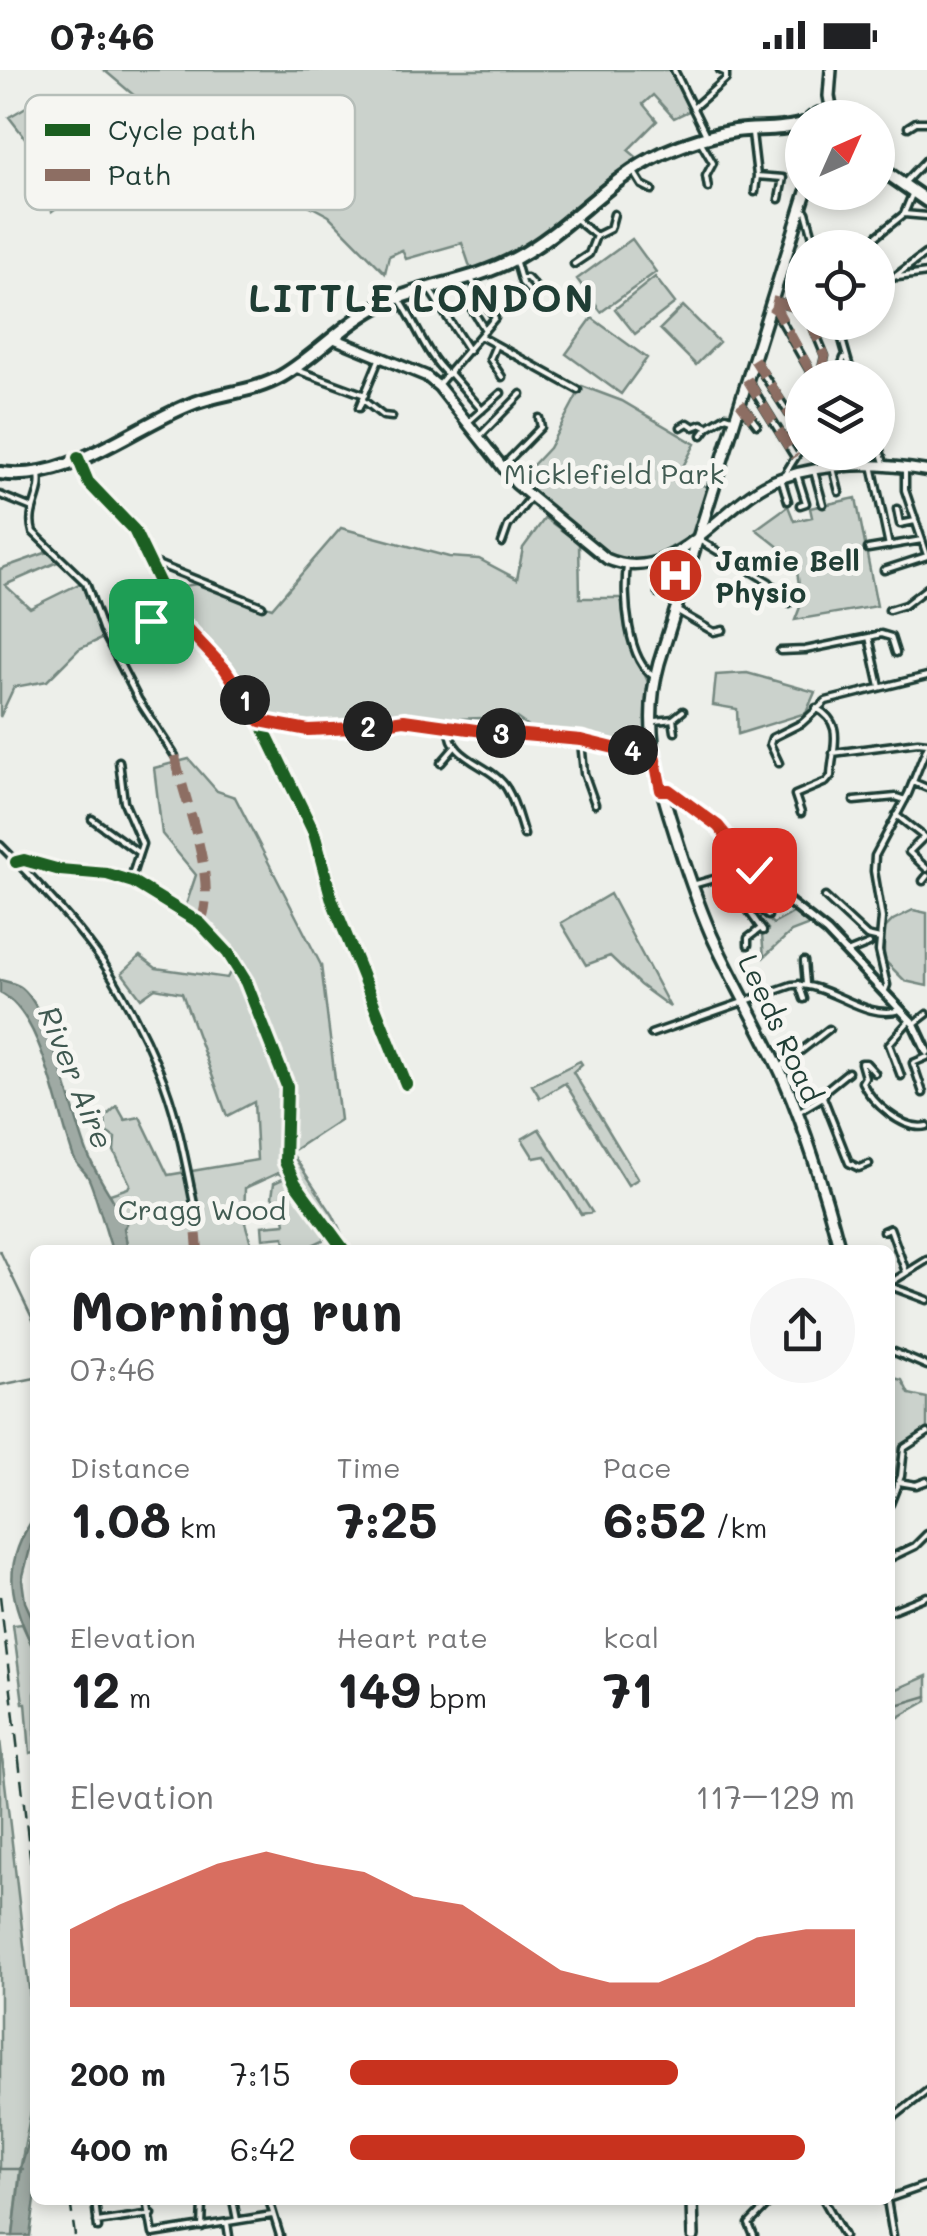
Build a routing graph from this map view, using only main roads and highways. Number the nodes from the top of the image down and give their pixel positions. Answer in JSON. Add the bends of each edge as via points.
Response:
{"nodes":[{"id":1,"x":831,"y":70,"type":"edge"},
{"id":2,"x":829,"y":96,"type":"junction"},
{"id":3,"x":826,"y":100,"type":"edge"},
{"id":4,"x":829,"y":100,"type":"edge"},
{"id":5,"x":785,"y":128,"type":"edge"},
{"id":6,"x":895,"y":179,"type":"edge"},
{"id":7,"x":927,"y":201,"type":"edge"},
{"id":8,"x":801,"y":210,"type":"edge"},
{"id":9,"x":333,"y":341,"type":"junction"},
{"id":10,"x":927,"y":470,"type":"edge"},
{"id":11,"x":0,"y":473,"type":"edge"},
{"id":12,"x":698,"y":538,"type":"junction"},
{"id":13,"x":682,"y":547,"type":"junction"},
{"id":14,"x":693,"y":556,"type":"junction"},
{"id":15,"x":839,"y":1245,"type":"edge"},
{"id":16,"x":692,"y":2205,"type":"edge"},
{"id":17,"x":693,"y":2236,"type":"edge"}],
"edges":[{"from":1,"to":2,"type":"main road"},
{"from":2,"to":3,"type":"main road"},
{"from":2,"to":4,"type":"main road"},
{"from":5,"to":9,"type":"highway","via":[[703,138],[632,168],[514,259],[374,308]]},
{"from":6,"to":7,"type":"highway"},
{"from":8,"to":12,"type":"main road","name":"Leeds Road"},
{"from":9,"to":11,"type":"highway","via":[[261,386],[188,405],[39,474]]},
{"from":9,"to":13,"type":"main road","via":[[417,370],[438,386],[530,498],[606,559],[651,564]]},
{"from":10,"to":12,"type":"main road","via":[[872,464],[782,477]]},
{"from":12,"to":13,"type":"main road"},
{"from":12,"to":14,"type":"main road","name":"Leeds Road"},
{"from":13,"to":14,"type":"main road"},
{"from":14,"to":15,"type":"main road","name":"Leeds Road","via":[[655,677],[651,720],[661,790],[713,938],[798,1112]]},
{"from":16,"to":17,"type":"main road"}]}
